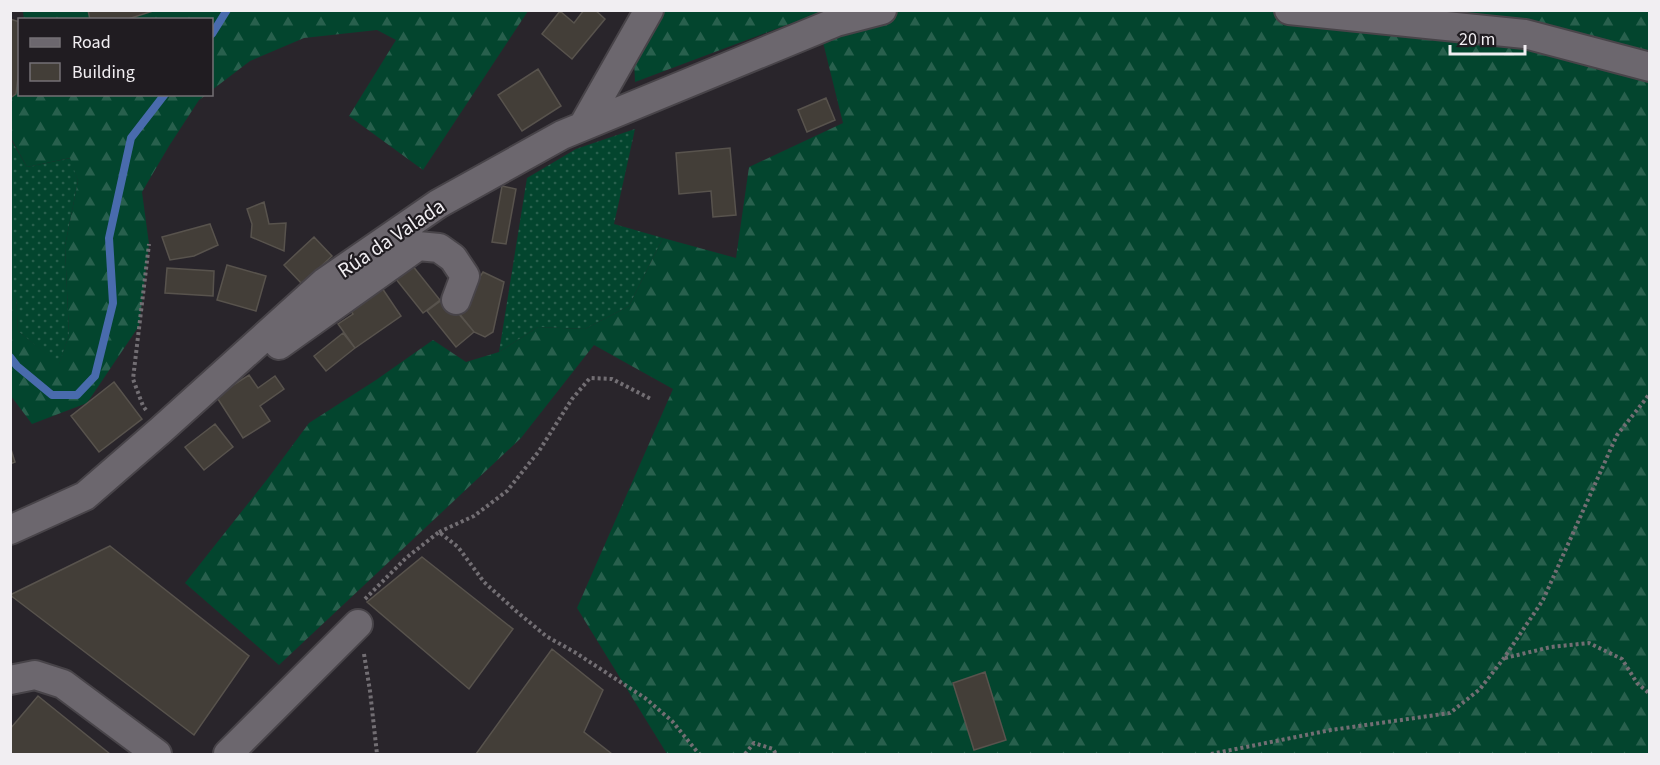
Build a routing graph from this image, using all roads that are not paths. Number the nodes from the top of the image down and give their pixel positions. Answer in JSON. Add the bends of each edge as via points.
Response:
{"nodes":[{"id":1,"x":649,"y":10,"type":"edge"},
{"id":2,"x":882,"y":10,"type":"edge"},
{"id":3,"x":1289,"y":10,"type":"edge"},
{"id":4,"x":1650,"y":67,"type":"edge"},
{"id":5,"x":583,"y":126,"type":"junction"},
{"id":6,"x":456,"y":300,"type":"dead end"},
{"id":7,"x":220,"y":377,"type":"junction"},
{"id":8,"x":10,"y":530,"type":"edge"},
{"id":9,"x":358,"y":624,"type":"road end"},
{"id":10,"x":10,"y":680,"type":"edge"},
{"id":11,"x":157,"y":754,"type":"edge"},
{"id":12,"x":228,"y":754,"type":"edge"}],
"edges":[{"from":1,"to":5,"type":"street"},
{"from":2,"to":5,"type":"street","name":"Rúa da Valada","via":[[836,22]]},
{"from":3,"to":4,"type":"street","via":[[1525,34]]},
{"from":5,"to":7,"type":"street","name":"Rúa da Valada","via":[[429,211],[326,282]]},
{"from":6,"to":7,"type":"street","name":"Rúa da Valada","via":[[465,276],[453,258],[439,248],[418,246],[259,359]]},
{"from":7,"to":8,"type":"street","name":"Rúa da Valada","via":[[85,496]]},
{"from":9,"to":12,"type":"street"},
{"from":10,"to":11,"type":"street","via":[[35,675],[63,684]]}]}
